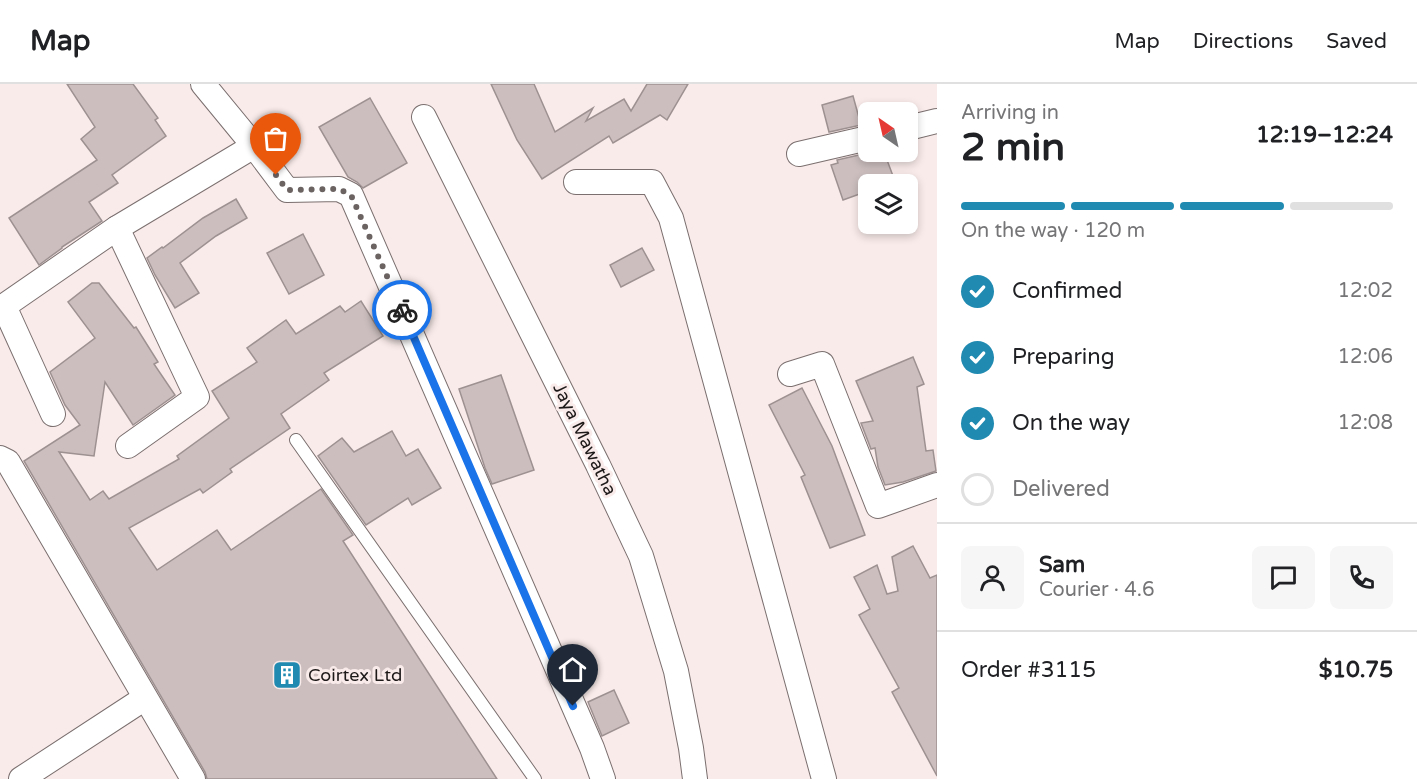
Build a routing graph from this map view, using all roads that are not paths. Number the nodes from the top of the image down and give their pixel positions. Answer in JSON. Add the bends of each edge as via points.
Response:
{"nodes":[{"id":1,"x":203,"y":84,"type":"edge"},
{"id":2,"x":423,"y":117,"type":"dead end"},
{"id":3,"x":937,"y":122,"type":"edge"},
{"id":4,"x":918,"y":126,"type":"edge"},
{"id":5,"x":858,"y":140,"type":"edge"},
{"id":6,"x":254,"y":146,"type":"junction"},
{"id":7,"x":799,"y":154,"type":"dead end"},
{"id":8,"x":576,"y":182,"type":"dead end"},
{"id":9,"x":117,"y":228,"type":"junction"},
{"id":10,"x":790,"y":374,"type":"dead end"},
{"id":11,"x":52,"y":414,"type":"dead end"},
{"id":12,"x":296,"y":440,"type":"dead end"},
{"id":13,"x":128,"y":446,"type":"dead end"},
{"id":14,"x":0,"y":458,"type":"edge"},
{"id":15,"x":937,"y":485,"type":"edge"},
{"id":16,"x":144,"y":698,"type":"junction"},
{"id":17,"x":21,"y":779,"type":"edge"},
{"id":18,"x":194,"y":779,"type":"edge"},
{"id":19,"x":535,"y":779,"type":"edge"},
{"id":20,"x":603,"y":779,"type":"edge"},
{"id":21,"x":695,"y":779,"type":"edge"},
{"id":22,"x":824,"y":779,"type":"edge"}],
"edges":[{"from":1,"to":6,"type":"street"},
{"from":2,"to":21,"type":"street","name":"Jaya Mawatha","via":[[641,556],[676,671]]},
{"from":3,"to":4,"type":"street"},
{"from":5,"to":7,"type":"street"},
{"from":6,"to":9,"type":"street"},
{"from":6,"to":20,"type":"street","via":[[287,190],[339,189],[351,195]]},
{"from":8,"to":22,"type":"street","via":[[652,182],[671,218]]},
{"from":9,"to":11,"type":"street","via":[[4,306]]},
{"from":9,"to":13,"type":"street","via":[[197,397]]},
{"from":10,"to":15,"type":"street","via":[[822,364],[878,506]]},
{"from":12,"to":19,"type":"lane"},
{"from":14,"to":16,"type":"street","via":[[8,462]]},
{"from":16,"to":17,"type":"street"},
{"from":16,"to":18,"type":"street"}]}
